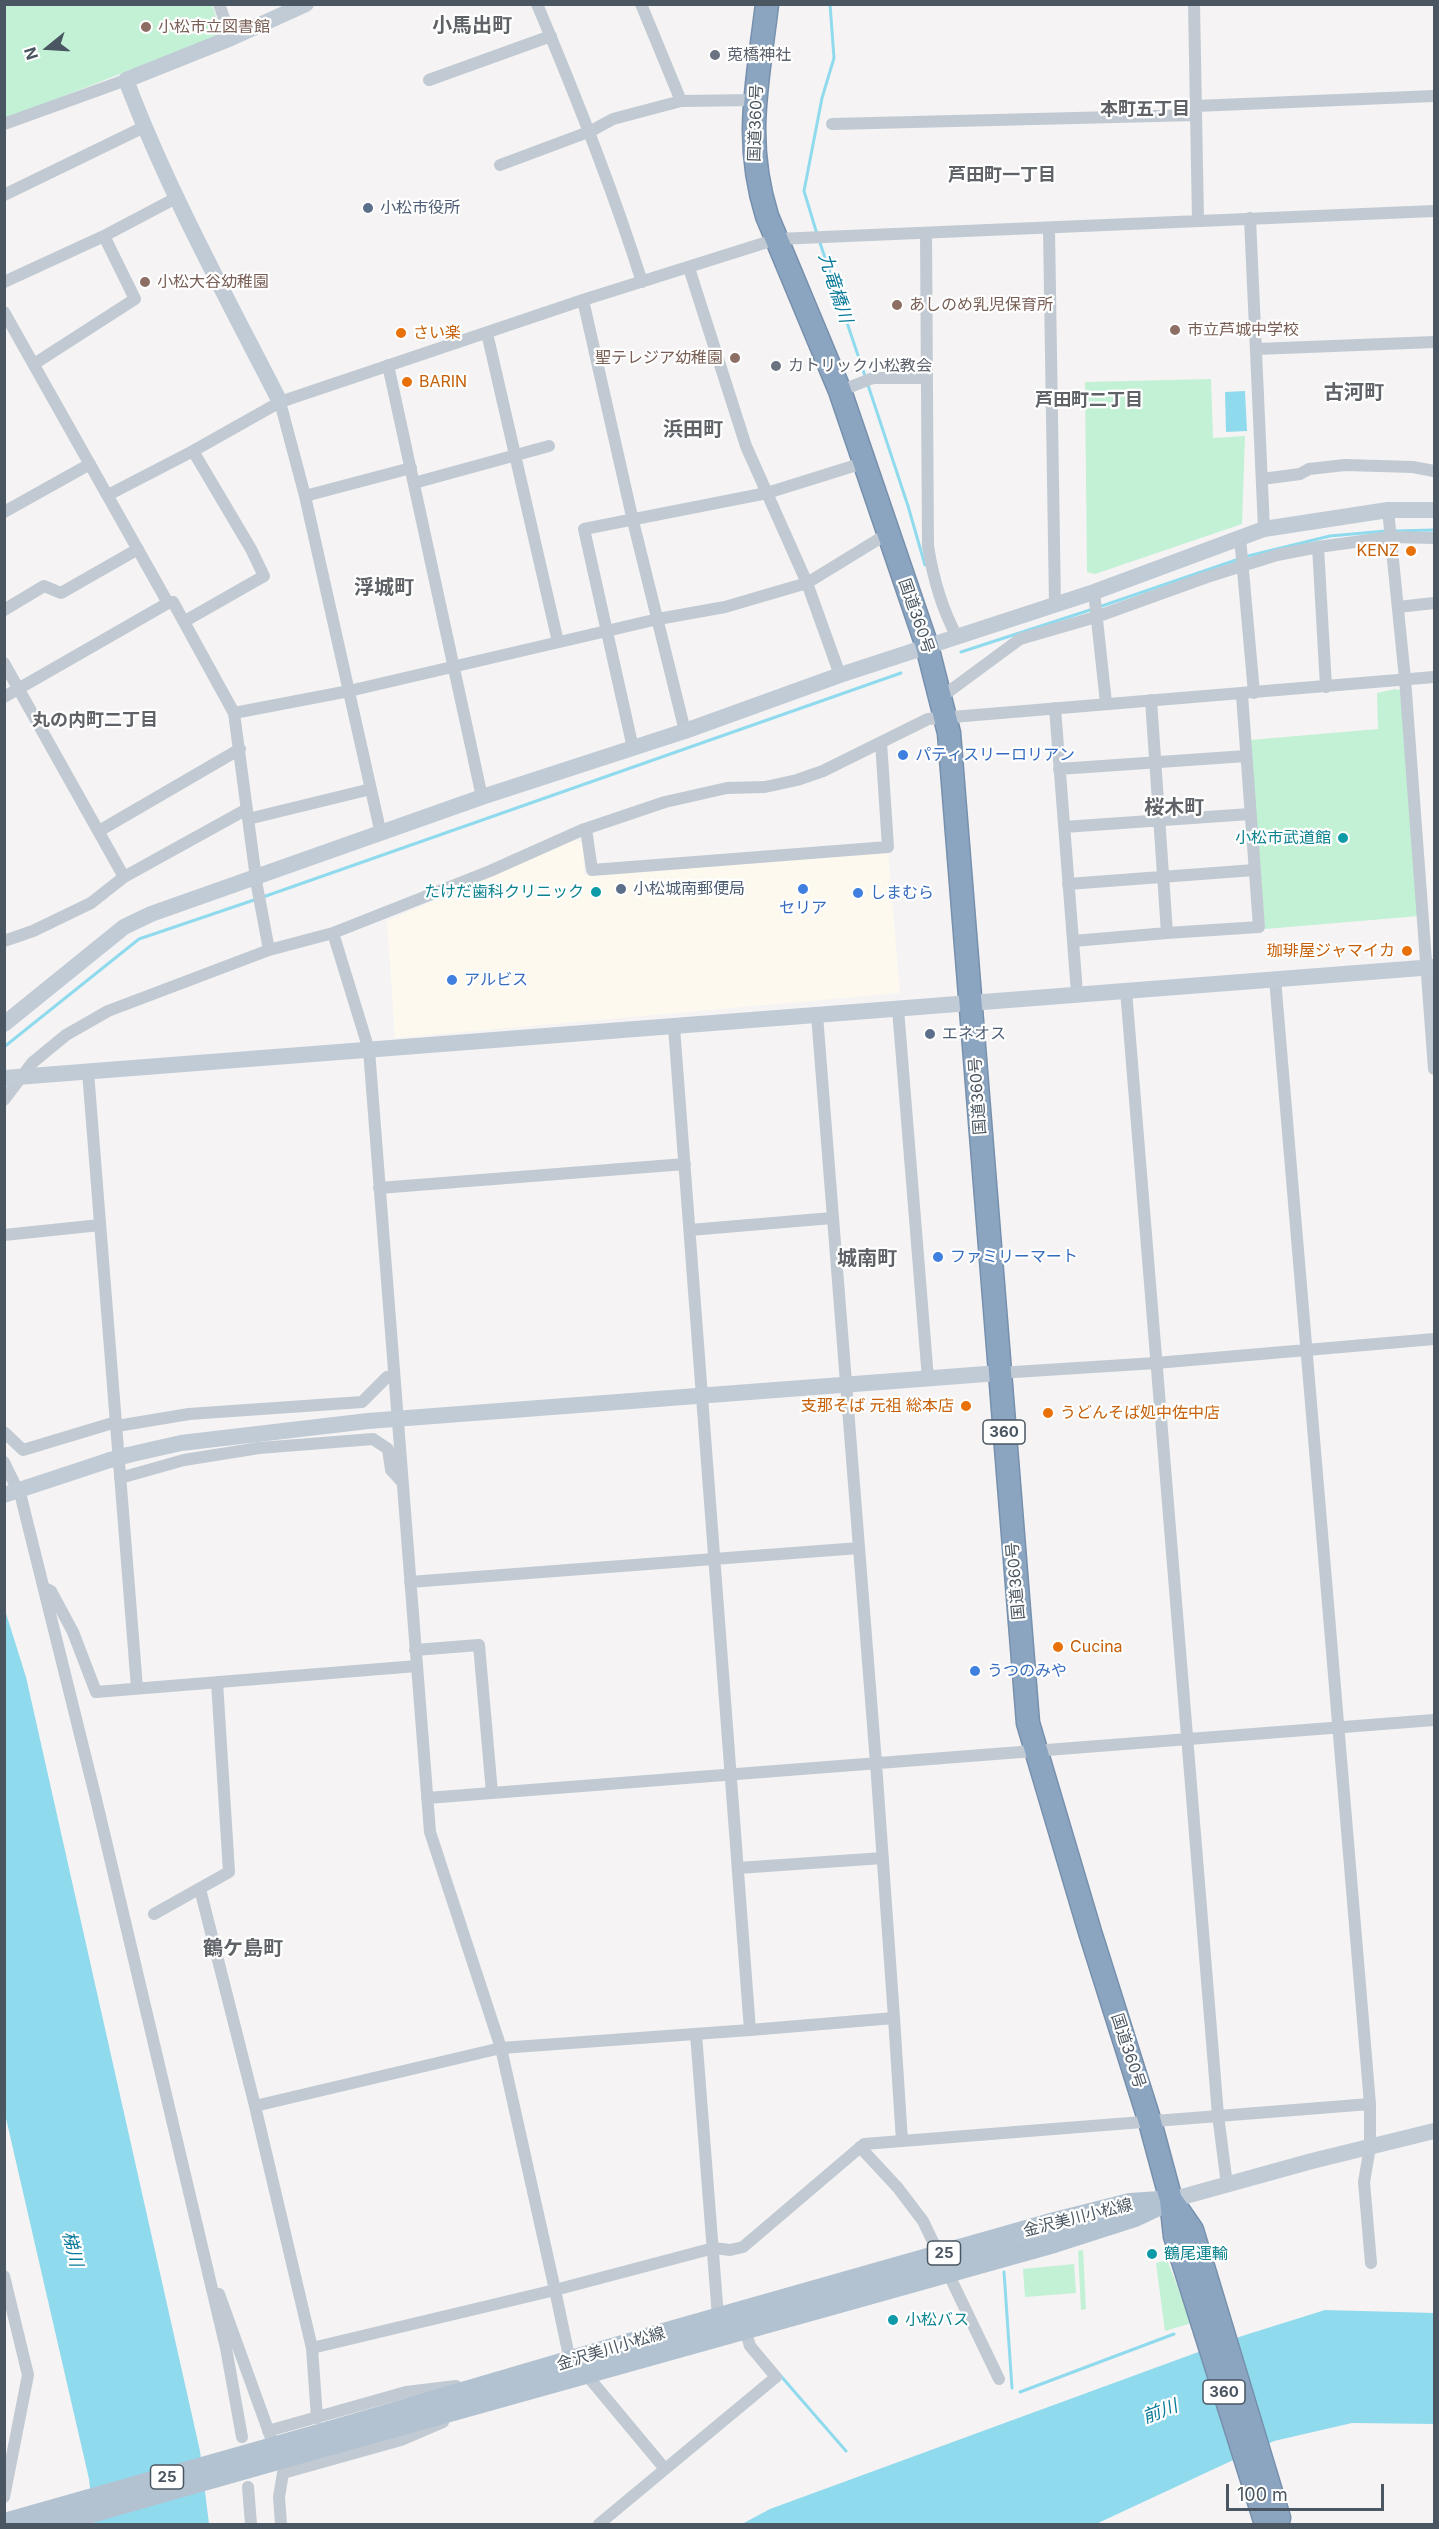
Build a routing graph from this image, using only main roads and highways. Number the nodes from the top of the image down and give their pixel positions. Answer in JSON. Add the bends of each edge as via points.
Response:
{"nodes":[{"id":1,"x":767,"y":4,"type":"edge"},
{"id":2,"x":1171,"y":2200,"type":"junction"},
{"id":3,"x":578,"y":2367,"type":"junction"},
{"id":4,"x":325,"y":2431,"type":"junction"},
{"id":5,"x":1259,"y":2474,"type":"junction"},
{"id":6,"x":4,"y":2523,"type":"edge"},
{"id":7,"x":52,"y":2524,"type":"edge"},
{"id":8,"x":1266,"y":2524,"type":"edge"},
{"id":9,"x":1281,"y":2524,"type":"edge"}],
"edges":[{"from":1,"to":2,"type":"highway","name":"国道360号","number":"360","via":[[755,100],[756,175],[777,239],[849,387],[863,463],[927,646],[951,749],[1027,1712],[1035,1750]]},
{"from":2,"to":3,"type":"main road","name":"金沢美川小松線","number":"25","via":[[1125,2221],[947,2274],[745,2330]]},
{"from":2,"to":3,"type":"main road","name":"金沢美川小松線","number":"25","via":[[1130,2204],[940,2254],[718,2317]]},
{"from":2,"to":5,"type":"highway","name":"国道360号","number":"360","via":[[1175,2236],[1205,2305]]},
{"from":3,"to":4,"type":"main road","name":"金沢美川小松線","number":"25"},
{"from":4,"to":6,"type":"main road","name":"金沢美川小松線","number":"25","bridge":true},
{"from":4,"to":7,"type":"main road","name":"金沢美川小松線","number":"25","bridge":true},
{"from":5,"to":8,"type":"highway","name":"国道360号","number":"360"},
{"from":5,"to":9,"type":"highway","name":"国道360号","number":"360"}]}
